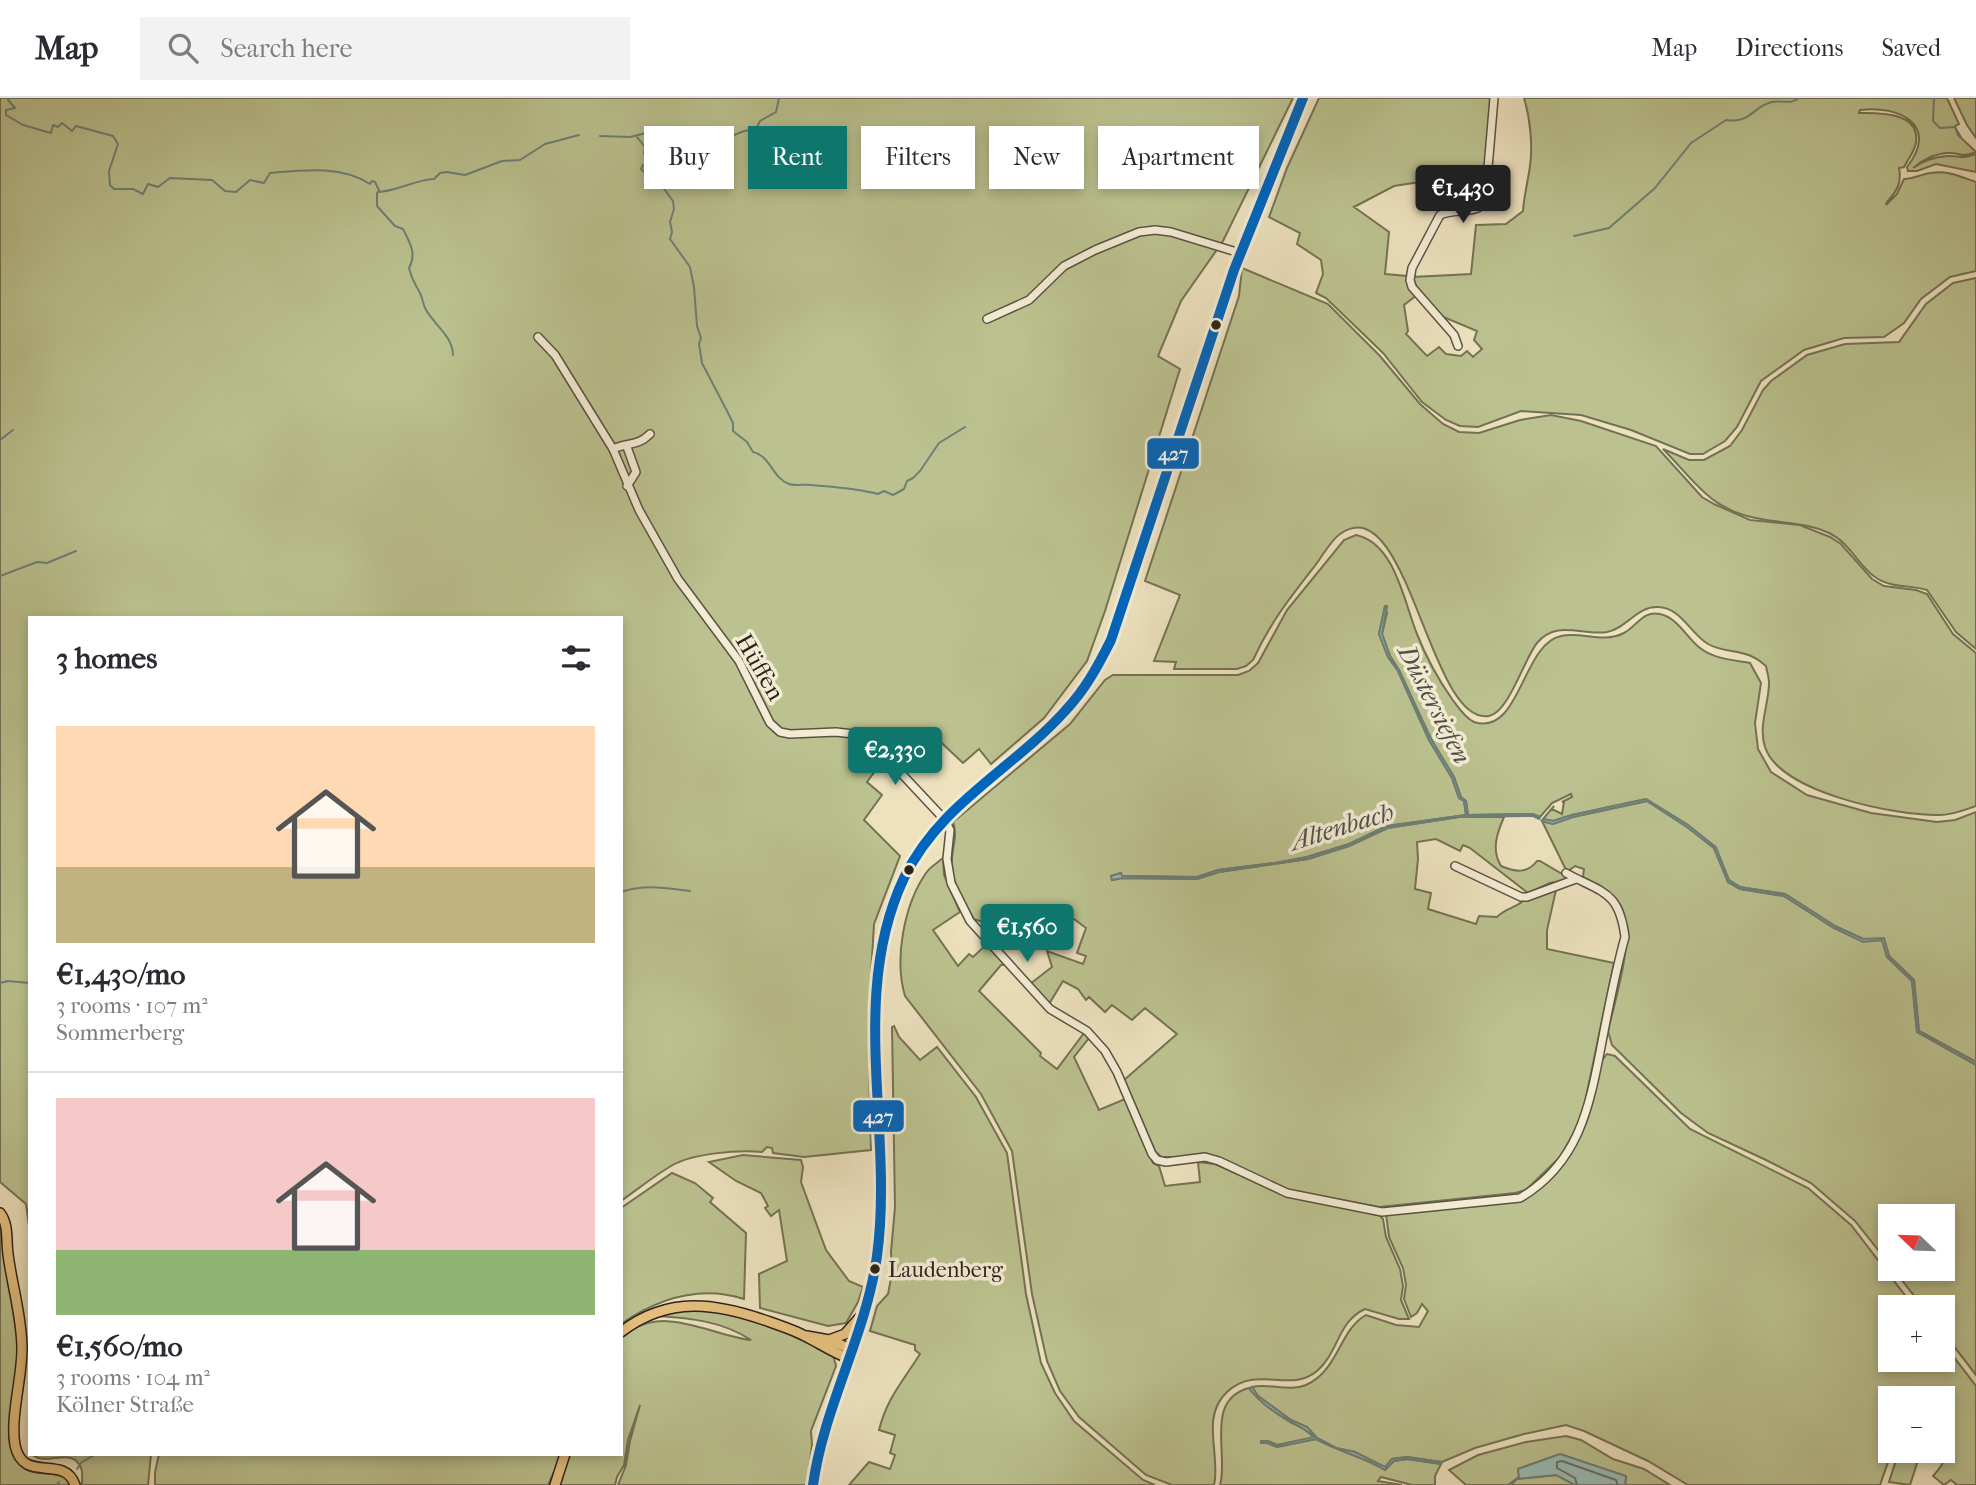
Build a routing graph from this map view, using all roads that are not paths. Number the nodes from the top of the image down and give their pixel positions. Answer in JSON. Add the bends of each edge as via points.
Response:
{"nodes":[{"id":1,"x":1303,"y":98,"type":"edge"},
{"id":2,"x":1494,"y":98,"type":"edge"},
{"id":3,"x":1237,"y":262,"type":"junction"},
{"id":4,"x":987,"y":319,"type":"dead end"},
{"id":5,"x":538,"y":337,"type":"dead end"},
{"id":6,"x":1458,"y":346,"type":"dead end"},
{"id":7,"x":650,"y":434,"type":"dead end"},
{"id":8,"x":627,"y":447,"type":"junction"},
{"id":9,"x":613,"y":449,"type":"junction"},
{"id":10,"x":627,"y":486,"type":"junction"},
{"id":11,"x":944,"y":819,"type":"junction"},
{"id":12,"x":948,"y":852,"type":"junction"},
{"id":13,"x":936,"y":853,"type":"dead end"},
{"id":14,"x":1455,"y":866,"type":"dead end"},
{"id":15,"x":1566,"y":873,"type":"dead end"},
{"id":16,"x":1576,"y":878,"type":"junction"},
{"id":17,"x":0,"y":1213,"type":"edge"},
{"id":18,"x":865,"y":1311,"type":"junction"},
{"id":19,"x":623,"y":1331,"type":"edge"},
{"id":20,"x":805,"y":1336,"type":"junction"},
{"id":21,"x":828,"y":1340,"type":"junction"},
{"id":22,"x":849,"y":1354,"type":"junction"},
{"id":23,"x":564,"y":1456,"type":"edge"},
{"id":24,"x":75,"y":1485,"type":"edge"},
{"id":25,"x":555,"y":1485,"type":"edge"},
{"id":26,"x":813,"y":1485,"type":"edge"}],
"edges":[{"from":1,"to":3,"type":"main road"},
{"from":2,"to":6,"type":"street","via":[[1485,203],[1440,215],[1410,274],[1412,286],[1454,335]]},
{"from":3,"to":4,"type":"street","via":[[1171,232],[1139,232],[1064,266],[1029,300]]},
{"from":3,"to":11,"type":"main road","via":[[1111,640],[1096,670],[1036,740]]},
{"from":5,"to":9,"type":"street","name":"Hüffen","via":[[555,355]]},
{"from":7,"to":8,"type":"street"},
{"from":8,"to":9,"type":"street"},
{"from":8,"to":10,"type":"street","via":[[636,472]]},
{"from":9,"to":10,"type":"street","name":"Hüffen"},
{"from":10,"to":11,"type":"street","name":"Hüffen","via":[[678,579],[739,661],[770,723],[790,734],[862,735]]},
{"from":11,"to":12,"type":"street","via":[[950,830]]},
{"from":11,"to":18,"type":"main road","via":[[909,868],[885,928],[876,996],[880,1226]]},
{"from":12,"to":13,"type":"street"},
{"from":12,"to":16,"type":"street","via":[[950,883],[970,921],[1050,1009],[1087,1031],[1111,1060],[1157,1160],[1205,1157],[1286,1193],[1382,1212],[1520,1198],[1550,1174],[1572,1146],[1592,1090],[1625,937],[1617,905],[1607,894]]},
{"from":14,"to":16,"type":"street","via":[[1521,897]]},
{"from":15,"to":16,"type":"street"},
{"from":17,"to":24,"type":"main road","via":[[6,1224],[21,1338],[16,1449],[30,1466],[65,1471]]},
{"from":18,"to":21,"type":"main road","via":[[845,1334]]},
{"from":18,"to":22,"type":"main road"},
{"from":19,"to":20,"type":"main road","via":[[657,1312],[709,1305]]},
{"from":20,"to":21,"type":"main road"},
{"from":20,"to":22,"type":"main road"},
{"from":21,"to":22,"type":"main road"},
{"from":22,"to":26,"type":"main road","via":[[822,1432]]},
{"from":23,"to":25,"type":"main road"}]}
